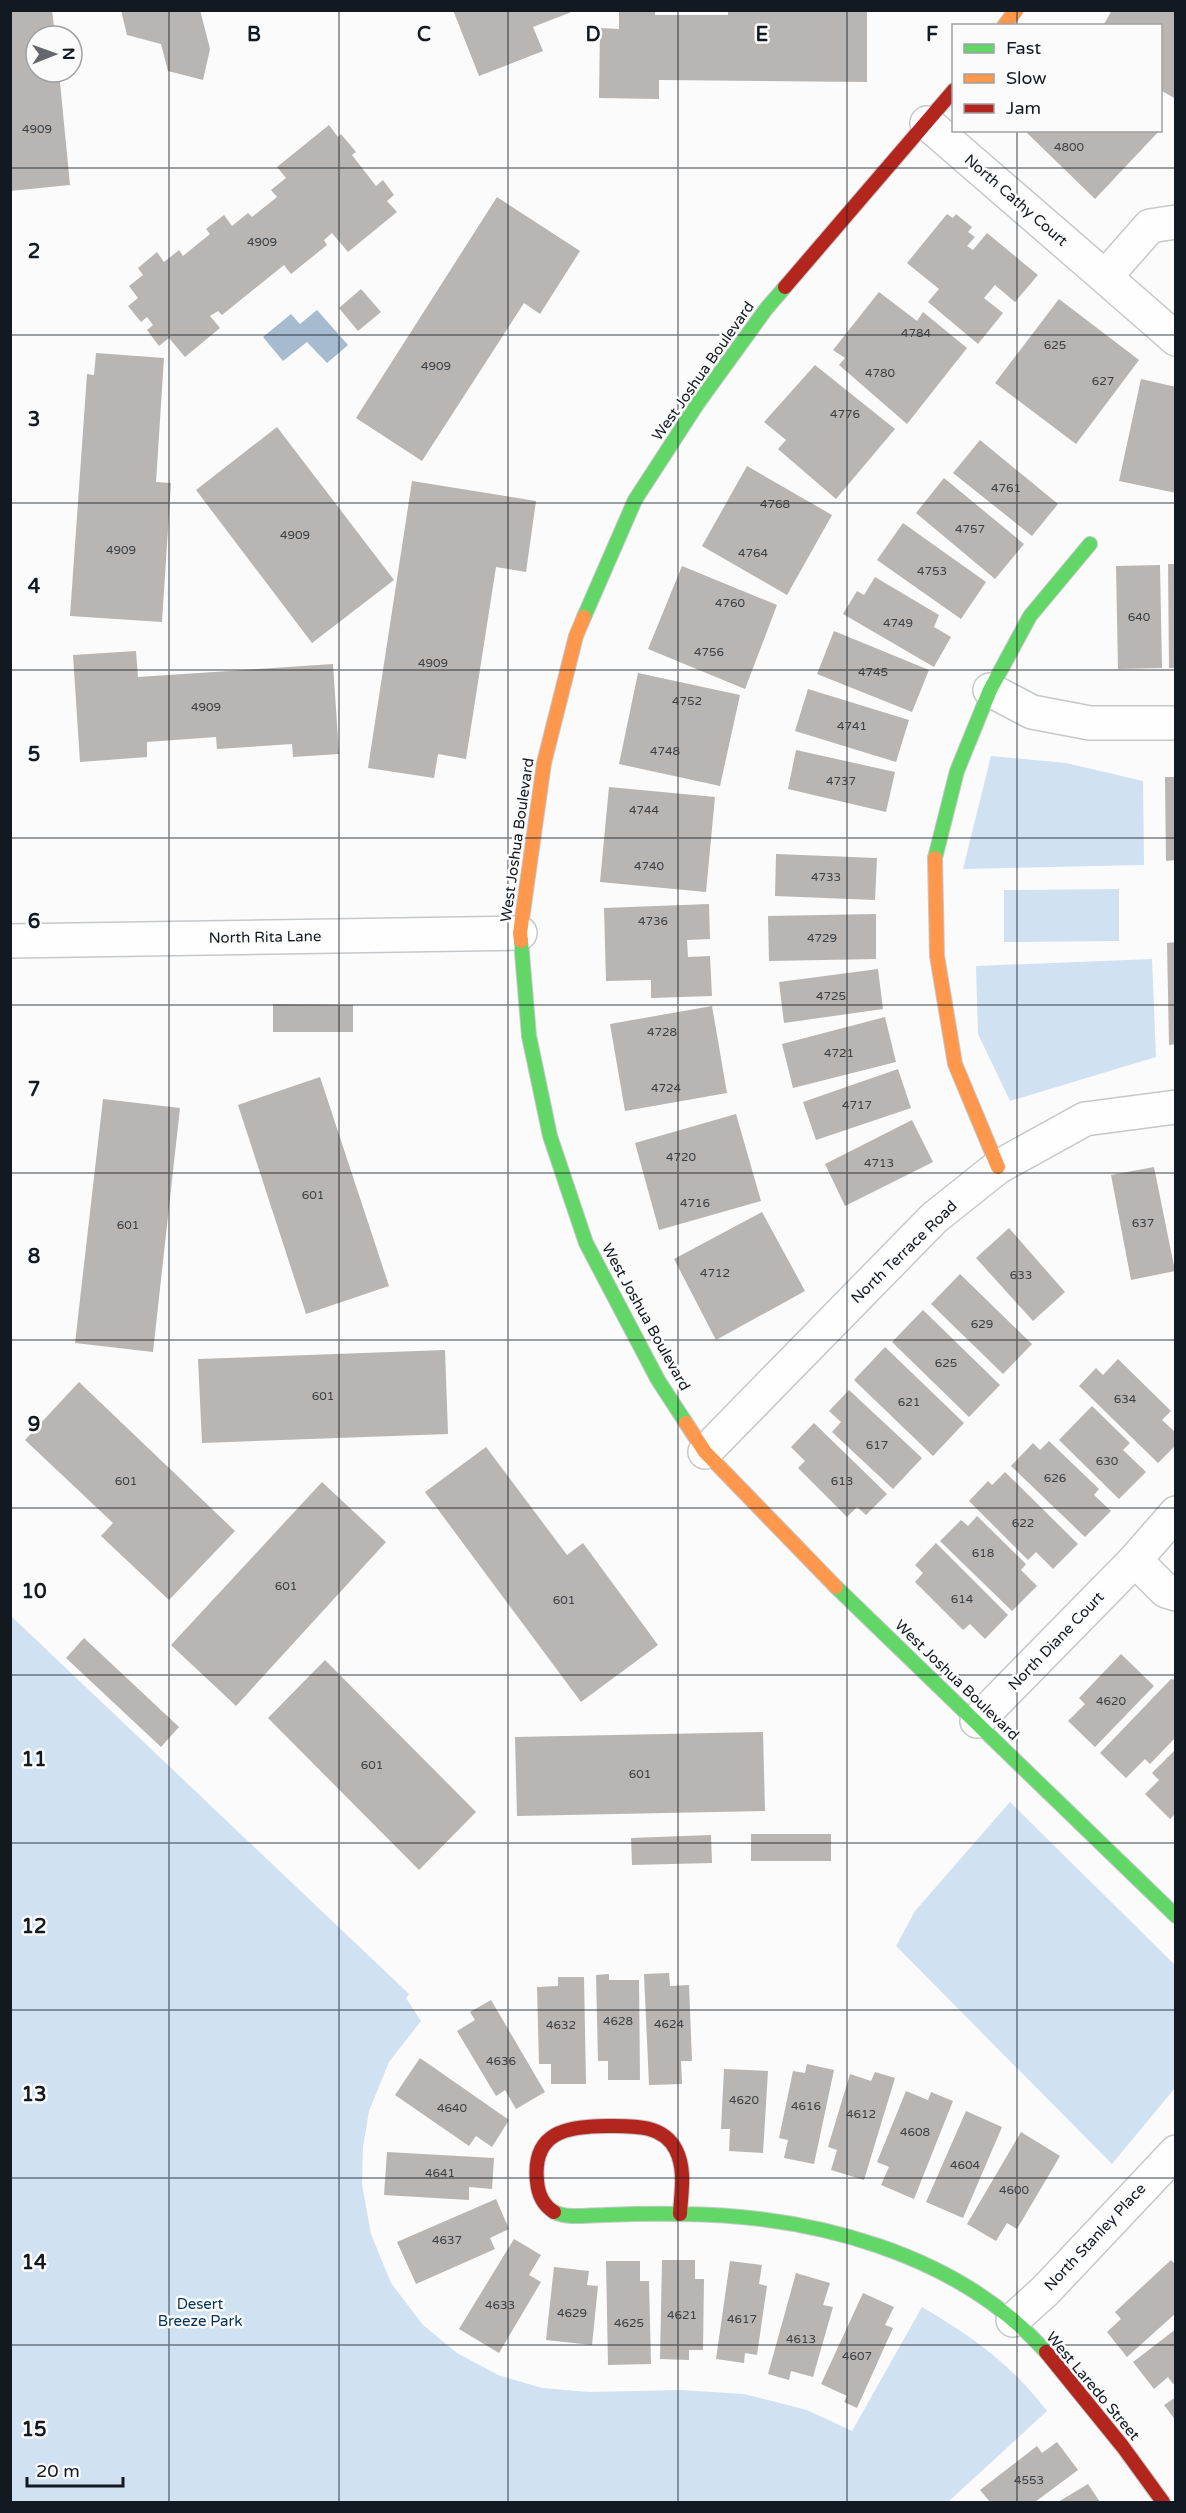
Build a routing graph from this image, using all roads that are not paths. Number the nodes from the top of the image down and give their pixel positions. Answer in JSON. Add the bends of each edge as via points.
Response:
{"nodes":[{"id":1,"x":1016,"y":10,"type":"edge"},
{"id":2,"x":1006,"y":24,"type":"edge"},
{"id":3,"x":952,"y":92,"type":"edge"},
{"id":4,"x":927,"y":123,"type":"junction"},
{"id":5,"x":1176,"y":222,"type":"edge"},
{"id":6,"x":1105,"y":277,"type":"junction"},
{"id":7,"x":1176,"y":339,"type":"edge"},
{"id":8,"x":1090,"y":544,"type":"dead end"},
{"id":9,"x":990,"y":690,"type":"junction"},
{"id":10,"x":1176,"y":723,"type":"edge"},
{"id":11,"x":520,"y":933,"type":"junction"},
{"id":12,"x":10,"y":941,"type":"edge"},
{"id":13,"x":1176,"y":1107,"type":"edge"},
{"id":14,"x":998,"y":1167,"type":"junction"},
{"id":15,"x":705,"y":1452,"type":"junction"},
{"id":16,"x":1176,"y":1513,"type":"edge"},
{"id":17,"x":1135,"y":1560,"type":"junction"},
{"id":18,"x":1176,"y":1594,"type":"edge"},
{"id":19,"x":977,"y":1721,"type":"junction"},
{"id":20,"x":1176,"y":1916,"type":"edge"},
{"id":21,"x":1176,"y":2152,"type":"edge"},
{"id":22,"x":680,"y":2214,"type":"junction"},
{"id":23,"x":1013,"y":2320,"type":"junction"},
{"id":24,"x":1163,"y":2502,"type":"edge"}],
"edges":[{"from":1,"to":2,"type":"street"},
{"from":3,"to":4,"type":"street","name":"West Joshua Boulevard"},
{"from":4,"to":6,"type":"street","name":"North Cathy Court"},
{"from":4,"to":11,"type":"street","name":"West Joshua Boulevard","via":[[766,309],[635,500],[576,636],[544,763]]},
{"from":5,"to":6,"type":"street","via":[[1150,226]]},
{"from":6,"to":7,"type":"street","name":"North Cathy Court"},
{"from":8,"to":9,"type":"street","via":[[1030,616]]},
{"from":9,"to":10,"type":"street","via":[[1032,712],[1090,723]]},
{"from":9,"to":14,"type":"street","via":[[957,771],[935,853],[937,956],[955,1064]]},
{"from":11,"to":12,"type":"street","name":"North Rita Lane"},
{"from":11,"to":15,"type":"street","name":"West Joshua Boulevard","via":[[529,1036],[548,1125],[586,1243],[658,1380]]},
{"from":13,"to":14,"type":"street","name":"North Terrace Road","via":[[1085,1119]]},
{"from":14,"to":15,"type":"street","name":"North Terrace Road","via":[[934,1218]]},
{"from":15,"to":19,"type":"street","name":"West Joshua Boulevard","via":[[843,1594]]},
{"from":16,"to":17,"type":"street","name":"North Diane Court"},
{"from":17,"to":18,"type":"street","via":[[1166,1591]]},
{"from":17,"to":19,"type":"street","name":"North Diane Court"},
{"from":19,"to":20,"type":"street","name":"West Joshua Boulevard"},
{"from":21,"to":23,"type":"street","name":"North Stanley Place"},
{"from":22,"to":22,"type":"street","name":"West Laredo Street","via":[[682,2167],[676,2149],[667,2138],[649,2128],[569,2128],[541,2148],[536,2179],[542,2200],[552,2211],[566,2216]]},
{"from":22,"to":23,"type":"street","name":"West Laredo Street","via":[[727,2213],[815,2226],[911,2260],[966,2288]]},
{"from":23,"to":24,"type":"street","name":"West Laredo Street","via":[[1045,2351],[1137,2463]]}]}
